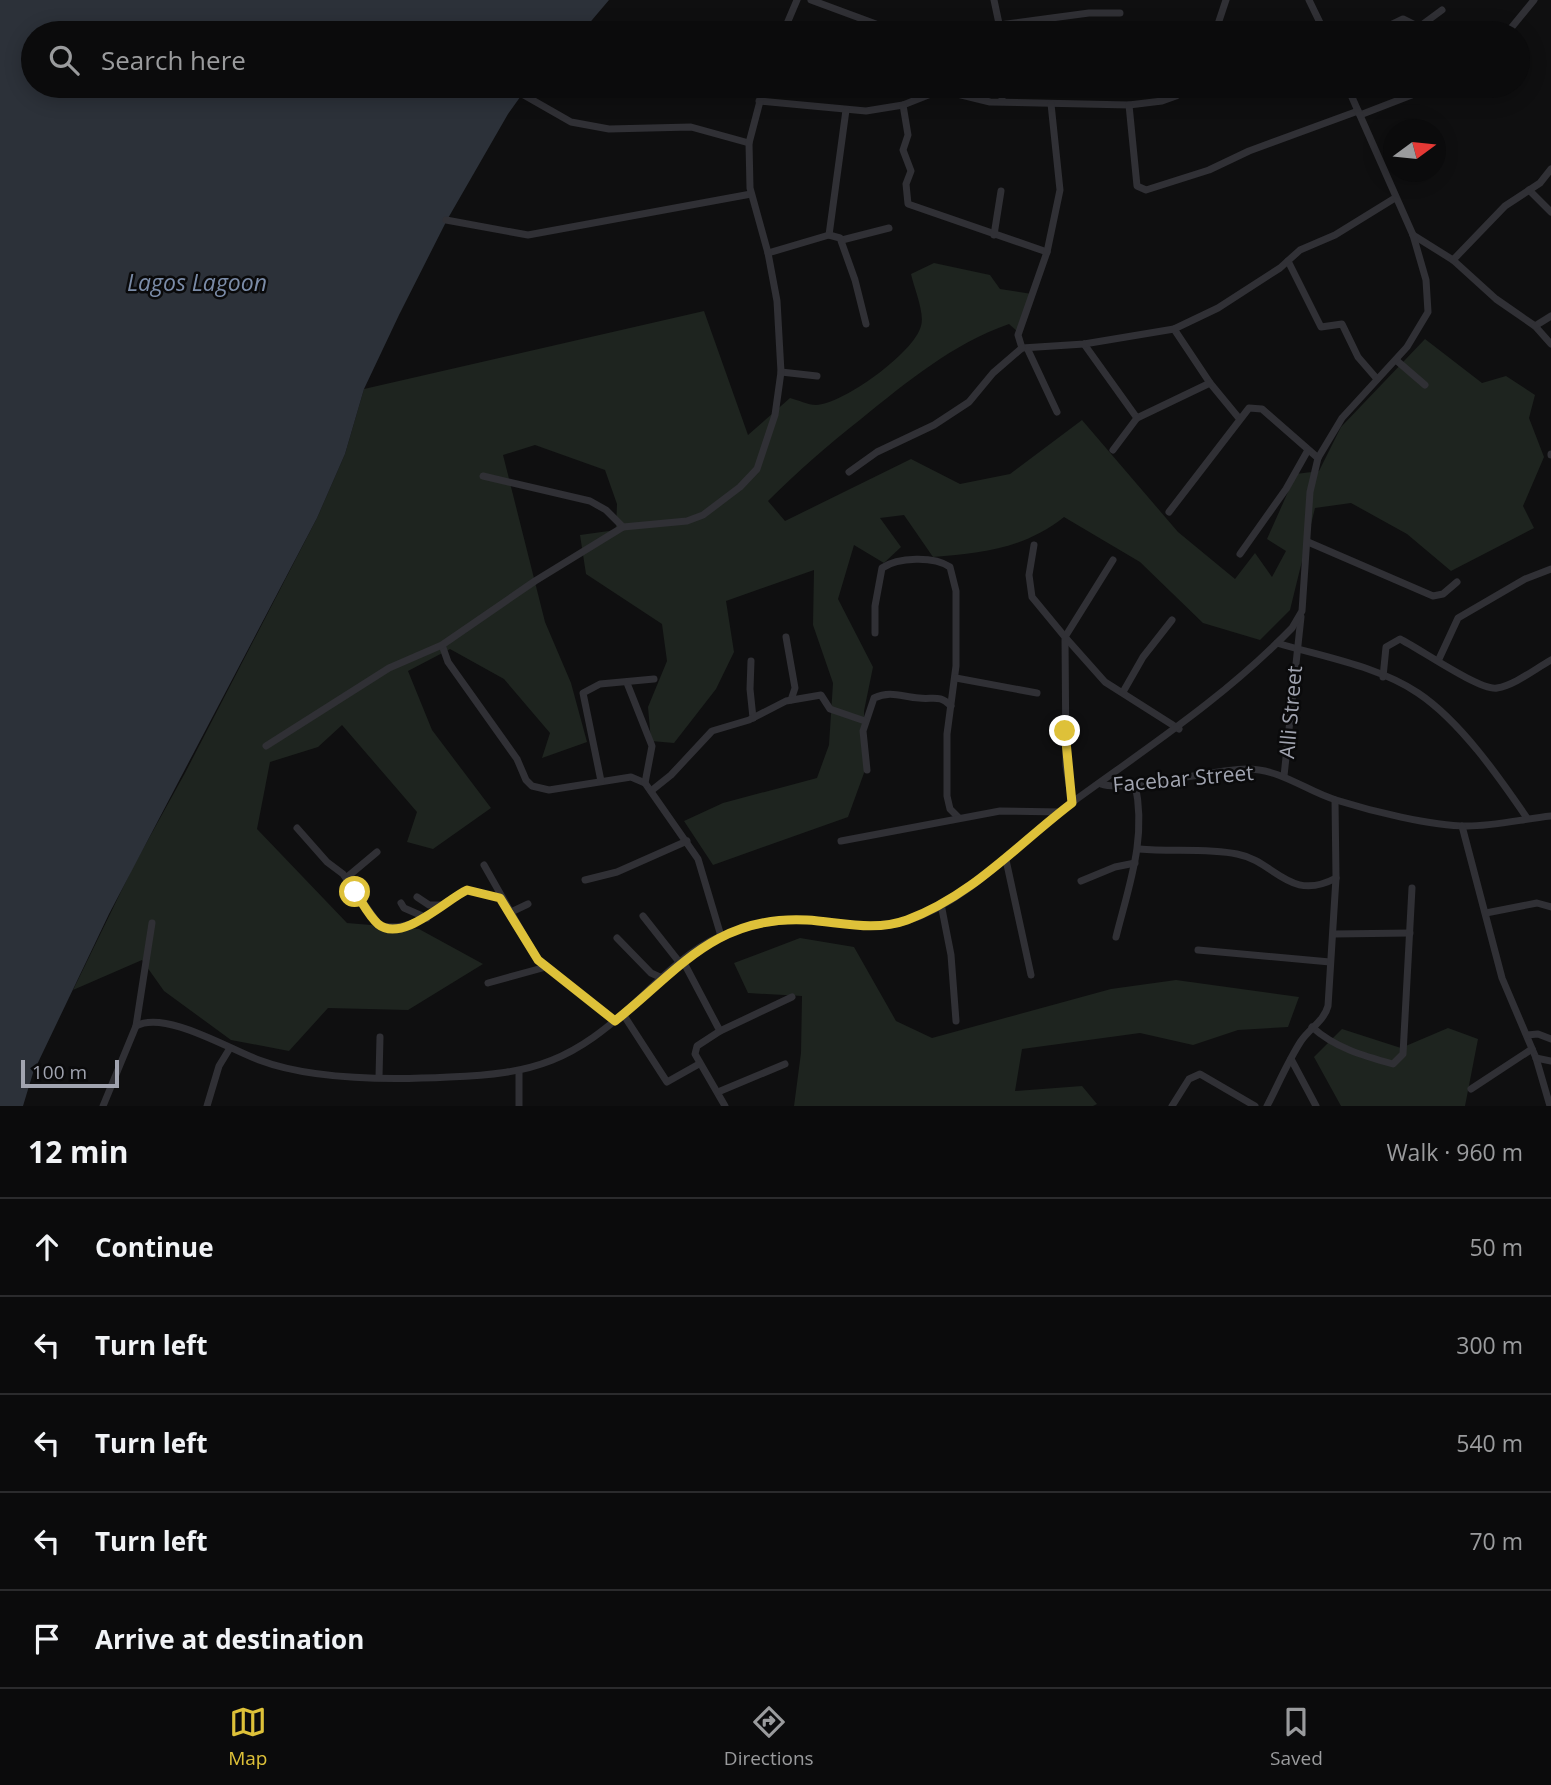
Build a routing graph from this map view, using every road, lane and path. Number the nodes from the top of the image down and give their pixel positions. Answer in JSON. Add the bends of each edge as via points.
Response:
{"nodes":[{"id":1,"x":797,"y":0,"type":"edge"},
{"id":2,"x":811,"y":0,"type":"edge"},
{"id":3,"x":995,"y":0,"type":"edge"},
{"id":4,"x":1226,"y":0,"type":"edge"},
{"id":5,"x":1309,"y":0,"type":"edge"},
{"id":6,"x":1534,"y":0,"type":"edge"},
{"id":7,"x":1443,"y":10,"type":"dead end"},
{"id":8,"x":1120,"y":13,"type":"dead end"},
{"id":9,"x":788,"y":21,"type":"edge"},
{"id":10,"x":868,"y":21,"type":"edge"},
{"id":11,"x":999,"y":21,"type":"edge"},
{"id":12,"x":1044,"y":21,"type":"edge"},
{"id":13,"x":1218,"y":21,"type":"edge"},
{"id":14,"x":1319,"y":21,"type":"edge"},
{"id":15,"x":1427,"y":21,"type":"edge"},
{"id":16,"x":1517,"y":21,"type":"edge"},
{"id":17,"x":529,"y":98,"type":"edge"},
{"id":18,"x":760,"y":98,"type":"edge"},
{"id":19,"x":919,"y":98,"type":"edge"},
{"id":20,"x":982,"y":98,"type":"edge"},
{"id":21,"x":1002,"y":98,"type":"edge"},
{"id":22,"x":1170,"y":98,"type":"edge"},
{"id":23,"x":1353,"y":98,"type":"edge"},
{"id":24,"x":1402,"y":98,"type":"edge"},
{"id":25,"x":759,"y":101,"type":"junction"},
{"id":26,"x":1002,"y":102,"type":"junction"},
{"id":27,"x":1051,"y":104,"type":"junction"},
{"id":28,"x":903,"y":105,"type":"junction"},
{"id":29,"x":1129,"y":105,"type":"junction"},
{"id":30,"x":846,"y":110,"type":"junction"},
{"id":31,"x":1359,"y":113,"type":"junction"},
{"id":32,"x":749,"y":143,"type":"junction"},
{"id":33,"x":1551,"y":169,"type":"edge"},
{"id":34,"x":1529,"y":190,"type":"junction"},
{"id":35,"x":1001,"y":191,"type":"dead end"},
{"id":36,"x":751,"y":194,"type":"junction"},
{"id":37,"x":1395,"y":198,"type":"junction"},
{"id":38,"x":1551,"y":212,"type":"edge"},
{"id":39,"x":446,"y":220,"type":"dead end"},
{"id":40,"x":889,"y":228,"type":"dead end"},
{"id":41,"x":1413,"y":234,"type":"junction"},
{"id":42,"x":829,"y":235,"type":"junction"},
{"id":43,"x":994,"y":236,"type":"junction"},
{"id":44,"x":842,"y":240,"type":"junction"},
{"id":45,"x":1047,"y":252,"type":"junction"},
{"id":46,"x":768,"y":253,"type":"junction"},
{"id":47,"x":1454,"y":260,"type":"junction"},
{"id":48,"x":1288,"y":261,"type":"junction"},
{"id":49,"x":1551,"y":316,"type":"edge"},
{"id":50,"x":866,"y":324,"type":"dead end"},
{"id":51,"x":1535,"y":326,"type":"junction"},
{"id":52,"x":1174,"y":328,"type":"junction"},
{"id":53,"x":1084,"y":344,"type":"junction"},
{"id":54,"x":1551,"y":344,"type":"edge"},
{"id":55,"x":1025,"y":349,"type":"junction"},
{"id":56,"x":1396,"y":360,"type":"junction"},
{"id":57,"x":781,"y":372,"type":"junction"},
{"id":58,"x":817,"y":376,"type":"dead end"},
{"id":59,"x":1377,"y":379,"type":"junction"},
{"id":60,"x":1210,"y":383,"type":"junction"},
{"id":61,"x":1425,"y":385,"type":"dead end"},
{"id":62,"x":1058,"y":412,"type":"dead end"},
{"id":63,"x":1238,"y":417,"type":"junction"},
{"id":64,"x":1137,"y":418,"type":"junction"},
{"id":65,"x":1113,"y":450,"type":"dead end"},
{"id":66,"x":1308,"y":450,"type":"junction"},
{"id":67,"x":1318,"y":458,"type":"junction"},
{"id":68,"x":849,"y":472,"type":"dead end"},
{"id":69,"x":483,"y":475,"type":"dead end"},
{"id":70,"x":1169,"y":512,"type":"dead end"},
{"id":71,"x":624,"y":527,"type":"junction"},
{"id":72,"x":1308,"y":542,"type":"junction"},
{"id":73,"x":1034,"y":545,"type":"dead end"},
{"id":74,"x":1240,"y":554,"type":"dead end"},
{"id":75,"x":1113,"y":560,"type":"dead end"},
{"id":76,"x":1551,"y":569,"type":"edge"},
{"id":77,"x":1457,"y":582,"type":"dead end"},
{"id":78,"x":1302,"y":611,"type":"junction"},
{"id":79,"x":1172,"y":620,"type":"dead end"},
{"id":80,"x":875,"y":633,"type":"dead end"},
{"id":81,"x":786,"y":637,"type":"dead end"},
{"id":82,"x":1065,"y":637,"type":"junction"},
{"id":83,"x":1277,"y":643,"type":"junction"},
{"id":84,"x":442,"y":645,"type":"junction"},
{"id":85,"x":1296,"y":649,"type":"junction"},
{"id":86,"x":1439,"y":659,"type":"junction"},
{"id":87,"x":1551,"y":660,"type":"edge"},
{"id":88,"x":751,"y":661,"type":"dead end"},
{"id":89,"x":1383,"y":677,"type":"junction"},
{"id":90,"x":956,"y":678,"type":"junction"},
{"id":91,"x":654,"y":679,"type":"dead end"},
{"id":92,"x":627,"y":682,"type":"junction"},
{"id":93,"x":1123,"y":692,"type":"junction"},
{"id":94,"x":1037,"y":693,"type":"dead end"},
{"id":95,"x":791,"y":700,"type":"junction"},
{"id":96,"x":951,"y":706,"type":"junction"},
{"id":97,"x":753,"y":718,"type":"junction"},
{"id":98,"x":865,"y":721,"type":"junction"},
{"id":99,"x":1179,"y":729,"type":"junction"},
{"id":100,"x":266,"y":746,"type":"dead end"},
{"id":101,"x":867,"y":770,"type":"dead end"},
{"id":102,"x":1284,"y":776,"type":"junction"},
{"id":103,"x":601,"y":781,"type":"junction"},
{"id":104,"x":645,"y":783,"type":"junction"},
{"id":105,"x":1101,"y":784,"type":"junction"},
{"id":106,"x":1135,"y":784,"type":"junction"},
{"id":107,"x":651,"y":791,"type":"junction"},
{"id":108,"x":1335,"y":800,"type":"junction"},
{"id":109,"x":1072,"y":803,"type":"junction"},
{"id":110,"x":1061,"y":811,"type":"junction"},
{"id":111,"x":1551,"y":816,"type":"edge"},
{"id":112,"x":959,"y":818,"type":"junction"},
{"id":113,"x":1527,"y":818,"type":"junction"},
{"id":114,"x":1462,"y":825,"type":"junction"},
{"id":115,"x":297,"y":828,"type":"dead end"},
{"id":116,"x":687,"y":841,"type":"junction"},
{"id":117,"x":841,"y":841,"type":"dead end"},
{"id":118,"x":1139,"y":849,"type":"junction"},
{"id":119,"x":377,"y":852,"type":"dead end"},
{"id":120,"x":1006,"y":860,"type":"junction"},
{"id":121,"x":1135,"y":863,"type":"junction"},
{"id":122,"x":484,"y":865,"type":"dead end"},
{"id":123,"x":346,"y":878,"type":"junction"},
{"id":124,"x":1336,"y":878,"type":"junction"},
{"id":125,"x":585,"y":880,"type":"dead end"},
{"id":126,"x":1081,"y":881,"type":"dead end"},
{"id":127,"x":1412,"y":888,"type":"dead end"},
{"id":128,"x":417,"y":897,"type":"dead end"},
{"id":129,"x":500,"y":898,"type":"junction"},
{"id":130,"x":401,"y":903,"type":"dead end"},
{"id":131,"x":528,"y":904,"type":"dead end"},
{"id":132,"x":941,"y":904,"type":"junction"},
{"id":133,"x":443,"y":905,"type":"junction"},
{"id":134,"x":1551,"y":907,"type":"edge"},
{"id":135,"x":509,"y":912,"type":"junction"},
{"id":136,"x":1486,"y":913,"type":"junction"},
{"id":137,"x":643,"y":916,"type":"dead end"},
{"id":138,"x":428,"y":918,"type":"junction"},
{"id":139,"x":152,"y":923,"type":"dead end"},
{"id":140,"x":1410,"y":933,"type":"junction"},
{"id":141,"x":1334,"y":934,"type":"junction"},
{"id":142,"x":721,"y":936,"type":"junction"},
{"id":143,"x":1116,"y":937,"type":"dead end"},
{"id":144,"x":617,"y":938,"type":"dead end"},
{"id":145,"x":1198,"y":950,"type":"dead end"},
{"id":146,"x":682,"y":962,"type":"junction"},
{"id":147,"x":1330,"y":962,"type":"junction"},
{"id":148,"x":546,"y":967,"type":"junction"},
{"id":149,"x":1031,"y":975,"type":"dead end"},
{"id":150,"x":662,"y":978,"type":"junction"},
{"id":151,"x":488,"y":983,"type":"dead end"},
{"id":152,"x":792,"y":997,"type":"dead end"},
{"id":153,"x":623,"y":1014,"type":"junction"},
{"id":154,"x":615,"y":1021,"type":"junction"},
{"id":155,"x":956,"y":1021,"type":"dead end"},
{"id":156,"x":136,"y":1026,"type":"junction"},
{"id":157,"x":1311,"y":1027,"type":"junction"},
{"id":158,"x":720,"y":1031,"type":"junction"},
{"id":159,"x":1527,"y":1035,"type":"junction"},
{"id":160,"x":380,"y":1037,"type":"dead end"},
{"id":161,"x":1551,"y":1039,"type":"edge"},
{"id":162,"x":230,"y":1048,"type":"junction"},
{"id":163,"x":1532,"y":1049,"type":"junction"},
{"id":164,"x":1536,"y":1058,"type":"junction"},
{"id":165,"x":1292,"y":1059,"type":"junction"},
{"id":166,"x":1551,"y":1061,"type":"edge"},
{"id":167,"x":699,"y":1064,"type":"junction"},
{"id":168,"x":785,"y":1064,"type":"dead end"},
{"id":169,"x":519,"y":1073,"type":"junction"},
{"id":170,"x":380,"y":1077,"type":"junction"},
{"id":171,"x":1471,"y":1089,"type":"dead end"},
{"id":172,"x":718,"y":1092,"type":"junction"},
{"id":173,"x":103,"y":1106,"type":"edge"},
{"id":174,"x":207,"y":1106,"type":"edge"},
{"id":175,"x":519,"y":1106,"type":"edge"},
{"id":176,"x":725,"y":1106,"type":"edge"},
{"id":177,"x":1172,"y":1106,"type":"edge"},
{"id":178,"x":1255,"y":1106,"type":"edge"},
{"id":179,"x":1267,"y":1106,"type":"edge"},
{"id":180,"x":1316,"y":1106,"type":"edge"},
{"id":181,"x":1550,"y":1106,"type":"edge"}],
"edges":[{"from":1,"to":9,"type":"street"},
{"from":2,"to":10,"type":"street"},
{"from":3,"to":11,"type":"street"},
{"from":4,"to":13,"type":"street"},
{"from":5,"to":14,"type":"street"},
{"from":6,"to":16,"type":"street"},
{"from":7,"to":15,"type":"street"},
{"from":8,"to":12,"type":"street"},
{"from":17,"to":32,"type":"street","via":[[572,122],[609,129],[691,127]]},
{"from":18,"to":25,"type":"street"},
{"from":19,"to":28,"type":"street"},
{"from":20,"to":26,"type":"street"},
{"from":21,"to":26,"type":"street"},
{"from":22,"to":29,"type":"street"},
{"from":23,"to":31,"type":"street","name":"Alli Street"},
{"from":24,"to":31,"type":"street"},
{"from":25,"to":30,"type":"street"},
{"from":25,"to":32,"type":"street"},
{"from":26,"to":27,"type":"street"},
{"from":27,"to":29,"type":"street"},
{"from":27,"to":45,"type":"street","via":[[1060,190]]},
{"from":28,"to":30,"type":"street"},
{"from":28,"to":43,"type":"street","via":[[908,135],[904,159],[911,171],[906,184],[908,204]]},
{"from":29,"to":31,"type":"street","via":[[1137,186],[1146,190]]},
{"from":30,"to":42,"type":"street"},
{"from":31,"to":37,"type":"street","name":"Alli Street"},
{"from":32,"to":36,"type":"street"},
{"from":33,"to":34,"type":"street"},
{"from":34,"to":38,"type":"street"},
{"from":34,"to":47,"type":"street","via":[[1505,206]]},
{"from":35,"to":43,"type":"street"},
{"from":36,"to":39,"type":"street","via":[[528,235]]},
{"from":36,"to":46,"type":"street"},
{"from":37,"to":41,"type":"street","name":"Alli Street"},
{"from":37,"to":48,"type":"street"},
{"from":40,"to":44,"type":"street"},
{"from":41,"to":47,"type":"street"},
{"from":41,"to":56,"type":"street","name":"Alli Street","via":[[1429,312]]},
{"from":42,"to":44,"type":"street"},
{"from":42,"to":46,"type":"street"},
{"from":43,"to":45,"type":"street"},
{"from":44,"to":50,"type":"street"},
{"from":45,"to":55,"type":"street","via":[[1018,335]]},
{"from":46,"to":57,"type":"street","via":[[777,301]]},
{"from":47,"to":51,"type":"street","via":[[1496,299]]},
{"from":48,"to":52,"type":"street","via":[[1218,308]]},
{"from":48,"to":59,"type":"street","via":[[1317,323],[1321,327],[1342,324],[1358,357]]},
{"from":49,"to":51,"type":"street"},
{"from":51,"to":54,"type":"street"},
{"from":52,"to":53,"type":"street"},
{"from":52,"to":60,"type":"street"},
{"from":53,"to":55,"type":"street"},
{"from":53,"to":64,"type":"street"},
{"from":55,"to":62,"type":"street"},
{"from":55,"to":68,"type":"street","via":[[993,373],[970,402]]},
{"from":56,"to":59,"type":"street","name":"Alli Street"},
{"from":56,"to":61,"type":"street"},
{"from":57,"to":58,"type":"street"},
{"from":57,"to":71,"type":"street","via":[[766,446],[750,478],[718,505],[687,521]]},
{"from":59,"to":67,"type":"street","name":"Alli Street","via":[[1342,418]]},
{"from":60,"to":63,"type":"street"},
{"from":60,"to":64,"type":"street"},
{"from":63,"to":66,"type":"street","via":[[1249,408],[1262,409]]},
{"from":63,"to":70,"type":"street"},
{"from":64,"to":65,"type":"street"},
{"from":66,"to":67,"type":"street"},
{"from":66,"to":74,"type":"street"},
{"from":67,"to":72,"type":"street","name":"Alli Street","via":[[1310,492]]},
{"from":69,"to":71,"type":"street","via":[[590,501]]},
{"from":71,"to":84,"type":"street"},
{"from":72,"to":77,"type":"street","via":[[1433,596],[1444,594]]},
{"from":72,"to":78,"type":"street","name":"Alli Street"},
{"from":73,"to":82,"type":"street","via":[[1029,575],[1032,597]]},
{"from":75,"to":82,"type":"street"},
{"from":76,"to":86,"type":"street","via":[[1458,618]]},
{"from":78,"to":83,"type":"street"},
{"from":78,"to":85,"type":"street","name":"Alli Street"},
{"from":79,"to":93,"type":"street"},
{"from":80,"to":90,"type":"street","via":[[882,568],[890,562],[947,564],[956,591]]},
{"from":81,"to":95,"type":"street","via":[[795,688]]},
{"from":82,"to":93,"type":"street","via":[[1105,682]]},
{"from":82,"to":109,"type":"street","via":[[1066,766]]},
{"from":83,"to":85,"type":"street"},
{"from":83,"to":99,"type":"street"},
{"from":84,"to":100,"type":"street","via":[[389,668]]},
{"from":84,"to":103,"type":"street","via":[[448,662],[532,786],[549,790]]},
{"from":85,"to":89,"type":"street"},
{"from":85,"to":102,"type":"street","name":"Alli Street"},
{"from":86,"to":87,"type":"street","via":[[1489,689]]},
{"from":86,"to":89,"type":"street","via":[[1394,639],[1386,647]]},
{"from":88,"to":97,"type":"street"},
{"from":89,"to":113,"type":"street","via":[[1418,693],[1440,711],[1501,780]]},
{"from":90,"to":94,"type":"street"},
{"from":90,"to":96,"type":"street"},
{"from":91,"to":92,"type":"street"},
{"from":92,"to":103,"type":"street","via":[[594,685],[583,693]]},
{"from":92,"to":104,"type":"street","via":[[652,746]]},
{"from":93,"to":99,"type":"street"},
{"from":95,"to":97,"type":"street"},
{"from":95,"to":98,"type":"street","via":[[821,695],[830,709]]},
{"from":96,"to":98,"type":"street","via":[[943,699],[888,693],[874,698]]},
{"from":96,"to":112,"type":"street","via":[[947,796],[950,809]]},
{"from":97,"to":107,"type":"street","via":[[706,736]]},
{"from":98,"to":101,"type":"street"},
{"from":99,"to":105,"type":"street"},
{"from":102,"to":106,"type":"street","name":"Facebar Street","via":[[1250,768]]},
{"from":102,"to":108,"type":"street","name":"Facebar Street"},
{"from":103,"to":104,"type":"street","via":[[631,777]]},
{"from":104,"to":107,"type":"street"},
{"from":105,"to":106,"type":"street","name":"Facebar Street","via":[[1113,788]]},
{"from":105,"to":109,"type":"street"},
{"from":106,"to":118,"type":"street","via":[[1141,816]]},
{"from":107,"to":116,"type":"street"},
{"from":108,"to":114,"type":"street","name":"Facebar Street"},
{"from":108,"to":124,"type":"street"},
{"from":109,"to":110,"type":"street"},
{"from":110,"to":112,"type":"street","via":[[1000,811]]},
{"from":110,"to":120,"type":"street"},
{"from":111,"to":113,"type":"street","name":"Facebar Street"},
{"from":112,"to":117,"type":"street"},
{"from":113,"to":114,"type":"street","name":"Facebar Street"},
{"from":114,"to":136,"type":"street"},
{"from":115,"to":123,"type":"street"},
{"from":116,"to":125,"type":"street","via":[[617,872]]},
{"from":116,"to":142,"type":"street","via":[[704,874]]},
{"from":118,"to":121,"type":"street"},
{"from":118,"to":124,"type":"street","via":[[1236,854],[1296,884],[1319,886]]},
{"from":119,"to":123,"type":"street"},
{"from":120,"to":132,"type":"street"},
{"from":120,"to":149,"type":"street"},
{"from":121,"to":126,"type":"street"},
{"from":121,"to":143,"type":"street"},
{"from":122,"to":129,"type":"street"},
{"from":123,"to":138,"type":"street","via":[[380,926],[391,928]]},
{"from":124,"to":141,"type":"street"},
{"from":127,"to":140,"type":"street"},
{"from":128,"to":133,"type":"street","via":[[429,905]]},
{"from":129,"to":133,"type":"street","via":[[467,890]]},
{"from":129,"to":135,"type":"street"},
{"from":130,"to":138,"type":"street"},
{"from":131,"to":135,"type":"street"},
{"from":132,"to":142,"type":"street","via":[[891,925],[791,920]]},
{"from":132,"to":155,"type":"street"},
{"from":133,"to":138,"type":"street"},
{"from":134,"to":136,"type":"street","via":[[1536,903]]},
{"from":135,"to":148,"type":"street"},
{"from":136,"to":159,"type":"street","via":[[1507,993]]},
{"from":137,"to":146,"type":"street"},
{"from":139,"to":156,"type":"street"},
{"from":140,"to":141,"type":"street"},
{"from":140,"to":157,"type":"street","via":[[1399,1061],[1393,1064],[1346,1049]]},
{"from":141,"to":147,"type":"street"},
{"from":142,"to":146,"type":"street"},
{"from":144,"to":150,"type":"street","via":[[651,973]]},
{"from":145,"to":147,"type":"street"},
{"from":146,"to":150,"type":"street"},
{"from":146,"to":158,"type":"street"},
{"from":147,"to":157,"type":"street","via":[[1326,1014]]},
{"from":148,"to":151,"type":"street"},
{"from":148,"to":154,"type":"street"},
{"from":150,"to":153,"type":"street"},
{"from":152,"to":158,"type":"street"},
{"from":153,"to":154,"type":"street"},
{"from":153,"to":167,"type":"street","via":[[667,1082]]},
{"from":154,"to":169,"type":"street","via":[[568,1055]]},
{"from":156,"to":162,"type":"street","via":[[154,1020]]},
{"from":156,"to":173,"type":"street"},
{"from":157,"to":165,"type":"street"},
{"from":158,"to":167,"type":"street","via":[[697,1045]]},
{"from":159,"to":161,"type":"street"},
{"from":159,"to":163,"type":"street"},
{"from":160,"to":170,"type":"street"},
{"from":162,"to":170,"type":"street","via":[[261,1062],[300,1070]]},
{"from":162,"to":174,"type":"street","via":[[219,1066]]},
{"from":163,"to":164,"type":"street"},
{"from":163,"to":171,"type":"street"},
{"from":164,"to":166,"type":"street"},
{"from":164,"to":181,"type":"street"},
{"from":165,"to":179,"type":"street"},
{"from":165,"to":180,"type":"street"},
{"from":167,"to":172,"type":"street"},
{"from":168,"to":172,"type":"street"},
{"from":169,"to":170,"type":"street"},
{"from":169,"to":175,"type":"street"},
{"from":172,"to":176,"type":"street"},
{"from":177,"to":178,"type":"street","via":[[1189,1079],[1200,1074]]}]}
